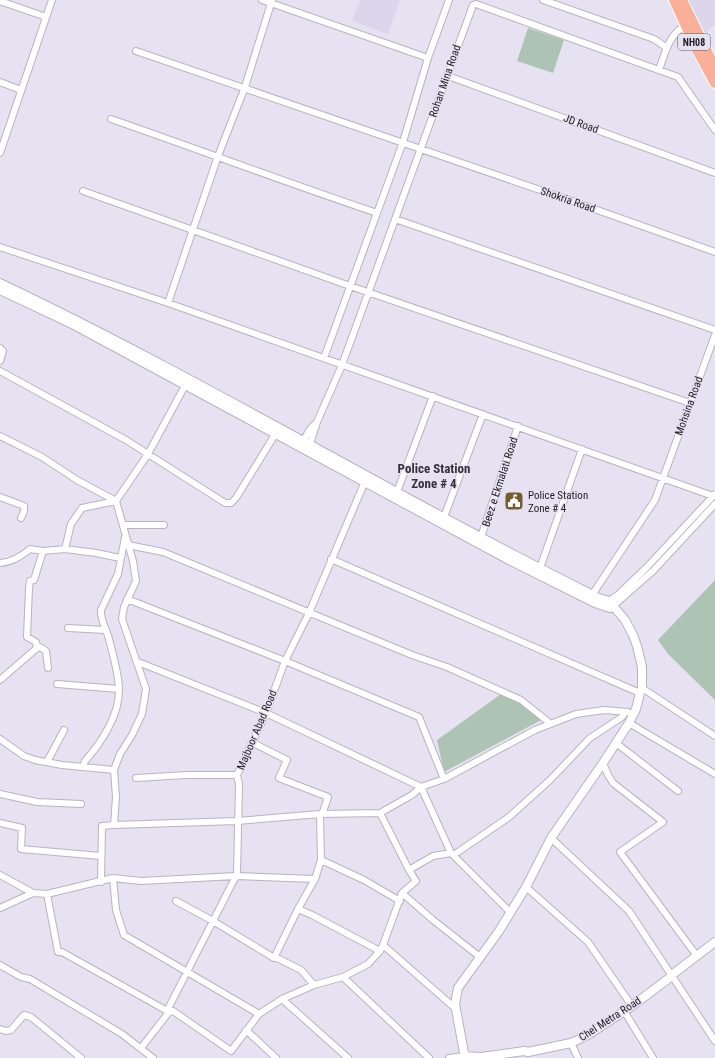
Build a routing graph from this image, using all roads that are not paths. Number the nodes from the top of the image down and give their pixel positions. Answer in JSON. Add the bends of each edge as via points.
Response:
{"nodes":[{"id":1,"x":52,"y":0,"type":"edge"},
{"id":2,"x":262,"y":0,"type":"edge"},
{"id":3,"x":449,"y":0,"type":"edge"},
{"id":4,"x":543,"y":0,"type":"edge"},
{"id":5,"x":674,"y":0,"type":"edge"},
{"id":6,"x":682,"y":0,"type":"edge"},
{"id":7,"x":0,"y":1,"type":"edge"},
{"id":8,"x":271,"y":2,"type":"edge"},
{"id":9,"x":46,"y":18,"type":"junction"},
{"id":10,"x":686,"y":25,"type":"junction"},
{"id":11,"x":667,"y":48,"type":"junction"},
{"id":12,"x":136,"y":50,"type":"dead end"},
{"id":13,"x":428,"y":58,"type":"junction"},
{"id":14,"x":715,"y":68,"type":"edge"},
{"id":15,"x":659,"y":70,"type":"junction"},
{"id":16,"x":448,"y":76,"type":"junction"},
{"id":17,"x":0,"y":82,"type":"edge"},
{"id":18,"x":715,"y":83,"type":"edge"},
{"id":19,"x":245,"y":87,"type":"junction"},
{"id":20,"x":21,"y":90,"type":"junction"},
{"id":21,"x":112,"y":119,"type":"dead end"},
{"id":22,"x":715,"y":130,"type":"edge"},
{"id":23,"x":403,"y":142,"type":"junction"},
{"id":24,"x":422,"y":149,"type":"junction"},
{"id":25,"x":0,"y":153,"type":"edge"},
{"id":26,"x":218,"y":156,"type":"junction"},
{"id":27,"x":715,"y":172,"type":"edge"},
{"id":28,"x":83,"y":191,"type":"dead end"},
{"id":29,"x":378,"y":213,"type":"junction"},
{"id":30,"x":395,"y":219,"type":"junction"},
{"id":31,"x":193,"y":231,"type":"junction"},
{"id":32,"x":0,"y":247,"type":"edge"},
{"id":33,"x":715,"y":252,"type":"edge"},
{"id":34,"x":0,"y":283,"type":"edge"},
{"id":35,"x":350,"y":286,"type":"junction"},
{"id":36,"x":0,"y":290,"type":"edge"},
{"id":37,"x":368,"y":292,"type":"junction"},
{"id":38,"x":168,"y":303,"type":"junction"},
{"id":39,"x":715,"y":330,"type":"edge"},
{"id":40,"x":715,"y":335,"type":"edge"},
{"id":41,"x":0,"y":348,"type":"edge"},
{"id":42,"x":324,"y":358,"type":"junction"},
{"id":43,"x":0,"y":361,"type":"edge"},
{"id":44,"x":342,"y":365,"type":"junction"},
{"id":45,"x":0,"y":371,"type":"edge"},
{"id":46,"x":187,"y":382,"type":"junction"},
{"id":47,"x":433,"y":396,"type":"junction"},
{"id":48,"x":690,"y":403,"type":"junction"},
{"id":49,"x":483,"y":414,"type":"junction"},
{"id":50,"x":518,"y":426,"type":"junction"},
{"id":51,"x":276,"y":434,"type":"junction"},
{"id":52,"x":0,"y":436,"type":"edge"},
{"id":53,"x":305,"y":446,"type":"junction"},
{"id":54,"x":582,"y":449,"type":"junction"},
{"id":55,"x":148,"y":454,"type":"junction"},
{"id":56,"x":663,"y":478,"type":"junction"},
{"id":57,"x":366,"y":479,"type":"junction"},
{"id":58,"x":397,"y":492,"type":"junction"},
{"id":59,"x":714,"y":495,"type":"edge"},
{"id":60,"x":0,"y":497,"type":"edge"},
{"id":61,"x":116,"y":501,"type":"junction"},
{"id":62,"x":715,"y":504,"type":"edge"},
{"id":63,"x":444,"y":517,"type":"junction"},
{"id":64,"x":21,"y":518,"type":"dead end"},
{"id":65,"x":123,"y":525,"type":"junction"},
{"id":66,"x":164,"y":525,"type":"dead end"},
{"id":67,"x":688,"y":527,"type":"junction"},
{"id":68,"x":125,"y":535,"type":"junction"},
{"id":69,"x":481,"y":537,"type":"junction"},
{"id":70,"x":128,"y":545,"type":"junction"},
{"id":71,"x":65,"y":549,"type":"junction"},
{"id":72,"x":43,"y":551,"type":"junction"},
{"id":73,"x":120,"y":558,"type":"junction"},
{"id":74,"x":331,"y":559,"type":"junction"},
{"id":75,"x":0,"y":564,"type":"edge"},
{"id":76,"x":540,"y":568,"type":"junction"},
{"id":77,"x":592,"y":595,"type":"junction"},
{"id":78,"x":127,"y":599,"type":"junction"},
{"id":79,"x":611,"y":604,"type":"junction"},
{"id":80,"x":309,"y":613,"type":"junction"},
{"id":81,"x":68,"y":628,"type":"dead end"},
{"id":82,"x":106,"y":630,"type":"junction"},
{"id":83,"x":37,"y":648,"type":"junction"},
{"id":84,"x":285,"y":661,"type":"junction"},
{"id":85,"x":138,"y":662,"type":"junction"},
{"id":86,"x":48,"y":668,"type":"dead end"},
{"id":87,"x":0,"y":680,"type":"edge"},
{"id":88,"x":57,"y":684,"type":"dead end"},
{"id":89,"x":119,"y":688,"type":"junction"},
{"id":90,"x":641,"y":691,"type":"junction"},
{"id":91,"x":630,"y":712,"type":"junction"},
{"id":92,"x":266,"y":713,"type":"junction"},
{"id":93,"x":629,"y":723,"type":"junction"},
{"id":94,"x":550,"y":724,"type":"junction"},
{"id":95,"x":64,"y":730,"type":"dead end"},
{"id":96,"x":715,"y":736,"type":"edge"},
{"id":97,"x":0,"y":739,"type":"edge"},
{"id":98,"x":253,"y":743,"type":"junction"},
{"id":99,"x":616,"y":743,"type":"junction"},
{"id":100,"x":47,"y":762,"type":"junction"},
{"id":101,"x":604,"y":763,"type":"junction"},
{"id":102,"x":83,"y":767,"type":"junction"},
{"id":103,"x":114,"y":770,"type":"junction"},
{"id":104,"x":715,"y":774,"type":"edge"},
{"id":105,"x":237,"y":775,"type":"junction"},
{"id":106,"x":136,"y":778,"type":"dead end"},
{"id":107,"x":444,"y":779,"type":"junction"},
{"id":108,"x":421,"y":787,"type":"junction"},
{"id":109,"x":678,"y":791,"type":"dead end"},
{"id":110,"x":0,"y":794,"type":"edge"},
{"id":111,"x":81,"y":804,"type":"dead end"},
{"id":112,"x":380,"y":813,"type":"junction"},
{"id":113,"x":320,"y":814,"type":"junction"},
{"id":114,"x":237,"y":820,"type":"junction"},
{"id":115,"x":0,"y":823,"type":"edge"},
{"id":116,"x":114,"y":825,"type":"junction"},
{"id":117,"x":551,"y":838,"type":"junction"},
{"id":118,"x":451,"y":853,"type":"junction"},
{"id":119,"x":101,"y":856,"type":"junction"},
{"id":120,"x":321,"y":860,"type":"junction"},
{"id":121,"x":409,"y":870,"type":"junction"},
{"id":122,"x":0,"y":876,"type":"edge"},
{"id":123,"x":235,"y":876,"type":"junction"},
{"id":124,"x":113,"y":878,"type":"junction"},
{"id":125,"x":315,"y":879,"type":"junction"},
{"id":126,"x":100,"y":882,"type":"junction"},
{"id":127,"x":526,"y":887,"type":"junction"},
{"id":128,"x":33,"y":893,"type":"junction"},
{"id":129,"x":402,"y":893,"type":"junction"},
{"id":130,"x":47,"y":894,"type":"junction"},
{"id":131,"x":176,"y":901,"type":"dead end"},
{"id":132,"x":400,"y":901,"type":"junction"},
{"id":133,"x":0,"y":908,"type":"edge"},
{"id":134,"x":298,"y":909,"type":"junction"},
{"id":135,"x":510,"y":912,"type":"junction"},
{"id":136,"x":213,"y":921,"type":"junction"},
{"id":137,"x":715,"y":944,"type":"edge"},
{"id":138,"x":383,"y":945,"type":"junction"},
{"id":139,"x":380,"y":951,"type":"junction"},
{"id":140,"x":697,"y":956,"type":"junction"},
{"id":141,"x":480,"y":957,"type":"junction"},
{"id":142,"x":274,"y":958,"type":"junction"},
{"id":143,"x":0,"y":966,"type":"edge"},
{"id":144,"x":187,"y":972,"type":"junction"},
{"id":145,"x":672,"y":976,"type":"junction"},
{"id":146,"x":343,"y":977,"type":"junction"},
{"id":147,"x":314,"y":985,"type":"junction"},
{"id":148,"x":282,"y":999,"type":"junction"},
{"id":149,"x":632,"y":1006,"type":"junction"},
{"id":150,"x":456,"y":1009,"type":"junction"},
{"id":151,"x":624,"y":1011,"type":"junction"},
{"id":152,"x":169,"y":1012,"type":"junction"},
{"id":153,"x":260,"y":1014,"type":"junction"},
{"id":154,"x":0,"y":1029,"type":"edge"},
{"id":155,"x":246,"y":1030,"type":"junction"},
{"id":156,"x":715,"y":1041,"type":"edge"},
{"id":157,"x":571,"y":1043,"type":"junction"},
{"id":158,"x":141,"y":1048,"type":"junction"},
{"id":159,"x":512,"y":1056,"type":"edge"},
{"id":160,"x":464,"y":1057,"type":"edge"},
{"id":161,"x":82,"y":1058,"type":"edge"},
{"id":162,"x":153,"y":1058,"type":"edge"},
{"id":163,"x":276,"y":1058,"type":"edge"},
{"id":164,"x":348,"y":1058,"type":"edge"},
{"id":165,"x":429,"y":1058,"type":"edge"},
{"id":166,"x":449,"y":1058,"type":"edge"},
{"id":167,"x":578,"y":1058,"type":"edge"},
{"id":168,"x":653,"y":1058,"type":"edge"}],
"edges":[{"from":1,"to":9,"type":"street"},
{"from":2,"to":8,"type":"street"},
{"from":3,"to":13,"type":"street"},
{"from":4,"to":11,"type":"street","via":[[654,39]]},
{"from":5,"to":10,"type":"highway","number":"NH08"},
{"from":6,"to":14,"type":"highway","number":"NH08"},
{"from":7,"to":9,"type":"street"},
{"from":8,"to":13,"type":"street"},
{"from":8,"to":19,"type":"street"},
{"from":9,"to":20,"type":"street"},
{"from":10,"to":11,"type":"street","via":[[675,34]]},
{"from":10,"to":18,"type":"highway","number":"NH08"},
{"from":11,"to":15,"type":"street"},
{"from":12,"to":19,"type":"street","name":"Shokria Road"},
{"from":13,"to":23,"type":"street"},
{"from":15,"to":16,"type":"street","name":"Rohan Mina Road","via":[[476,4],[471,8]]},
{"from":15,"to":22,"type":"street","name":"Rohan Mina Road","via":[[678,77]]},
{"from":16,"to":24,"type":"street","name":"Rohan Mina Road"},
{"from":16,"to":27,"type":"street","name":"JD Road"},
{"from":17,"to":20,"type":"street"},
{"from":19,"to":23,"type":"street","name":"Shokria Road"},
{"from":19,"to":26,"type":"street"},
{"from":20,"to":25,"type":"street"},
{"from":21,"to":26,"type":"street"},
{"from":23,"to":24,"type":"street","name":"Shokria Road"},
{"from":23,"to":29,"type":"street"},
{"from":24,"to":30,"type":"street","name":"Rohan Mina Road"},
{"from":24,"to":33,"type":"street","name":"Shokria Road"},
{"from":26,"to":29,"type":"street"},
{"from":26,"to":31,"type":"street"},
{"from":28,"to":31,"type":"street"},
{"from":29,"to":35,"type":"street"},
{"from":30,"to":37,"type":"street","name":"Rohan Mina Road"},
{"from":30,"to":39,"type":"street"},
{"from":31,"to":35,"type":"street"},
{"from":31,"to":38,"type":"street"},
{"from":32,"to":38,"type":"street"},
{"from":34,"to":46,"type":"street","via":[[76,319]]},
{"from":35,"to":37,"type":"street"},
{"from":35,"to":42,"type":"street"},
{"from":36,"to":46,"type":"street"},
{"from":37,"to":44,"type":"street","name":"Rohan Mina Road"},
{"from":37,"to":48,"type":"street"},
{"from":38,"to":42,"type":"street"},
{"from":40,"to":48,"type":"street","name":"Mohsina Road"},
{"from":41,"to":43,"type":"street","via":[[4,353]]},
{"from":42,"to":44,"type":"street"},
{"from":44,"to":47,"type":"street"},
{"from":44,"to":53,"type":"street","name":"Rohan Mina Road"},
{"from":45,"to":55,"type":"street"},
{"from":46,"to":51,"type":"street"},
{"from":46,"to":53,"type":"street"},
{"from":46,"to":55,"type":"street"},
{"from":47,"to":49,"type":"street"},
{"from":47,"to":58,"type":"street"},
{"from":48,"to":56,"type":"street","name":"Mohsina Road"},
{"from":49,"to":50,"type":"street"},
{"from":49,"to":63,"type":"street"},
{"from":50,"to":54,"type":"street"},
{"from":50,"to":69,"type":"street","name":"Beez e Ekmalati Road"},
{"from":51,"to":53,"type":"street"},
{"from":51,"to":55,"type":"street","via":[[236,498],[228,503]]},
{"from":52,"to":61,"type":"street","via":[[42,456],[77,480]]},
{"from":53,"to":57,"type":"street"},
{"from":54,"to":56,"type":"street"},
{"from":54,"to":76,"type":"street"},
{"from":55,"to":61,"type":"street"},
{"from":56,"to":59,"type":"street"},
{"from":56,"to":77,"type":"street","name":"Mohsina Road","via":[[655,500]]},
{"from":57,"to":58,"type":"street"},
{"from":57,"to":74,"type":"street","name":"Majboor Abad Road"},
{"from":57,"to":79,"type":"street","via":[[509,560],[594,603],[610,608]]},
{"from":58,"to":63,"type":"street"},
{"from":59,"to":67,"type":"street"},
{"from":60,"to":64,"type":"street","via":[[24,506]]},
{"from":61,"to":65,"type":"street"},
{"from":61,"to":71,"type":"street","via":[[82,508],[71,524]]},
{"from":62,"to":67,"type":"street"},
{"from":63,"to":69,"type":"street"},
{"from":65,"to":66,"type":"street"},
{"from":65,"to":68,"type":"street"},
{"from":67,"to":79,"type":"street","via":[[650,568]]},
{"from":68,"to":70,"type":"street"},
{"from":68,"to":73,"type":"street"},
{"from":69,"to":76,"type":"street"},
{"from":70,"to":78,"type":"street","via":[[136,581]]},
{"from":70,"to":80,"type":"street","via":[[163,552]]},
{"from":71,"to":72,"type":"street"},
{"from":71,"to":73,"type":"street","via":[[96,552]]},
{"from":72,"to":75,"type":"street","via":[[30,549],[19,558]]},
{"from":72,"to":83,"type":"street","via":[[34,580],[30,581],[29,596],[27,637],[36,642]]},
{"from":73,"to":82,"type":"street","via":[[118,574],[102,610],[101,616]]},
{"from":74,"to":80,"type":"street","name":"Majboor Abad Road"},
{"from":74,"to":90,"type":"street"},
{"from":76,"to":77,"type":"street"},
{"from":77,"to":79,"type":"street"},
{"from":78,"to":84,"type":"street"},
{"from":78,"to":85,"type":"street","via":[[122,618]]},
{"from":79,"to":90,"type":"street","via":[[624,620],[638,646],[642,667]]},
{"from":80,"to":84,"type":"street","name":"Majboor Abad Road"},
{"from":80,"to":94,"type":"street","via":[[448,667],[522,700]]},
{"from":81,"to":82,"type":"street"},
{"from":82,"to":89,"type":"street"},
{"from":83,"to":86,"type":"street","via":[[46,651]]},
{"from":83,"to":87,"type":"street"},
{"from":84,"to":92,"type":"street","name":"Majboor Abad Road"},
{"from":84,"to":107,"type":"street","via":[[419,717]]},
{"from":85,"to":92,"type":"street"},
{"from":85,"to":103,"type":"street","via":[[146,690],[142,714]]},
{"from":88,"to":89,"type":"street"},
{"from":89,"to":102,"type":"street","via":[[114,715]]},
{"from":90,"to":91,"type":"street"},
{"from":90,"to":96,"type":"street"},
{"from":91,"to":93,"type":"street"},
{"from":91,"to":94,"type":"street","via":[[604,710],[576,714]]},
{"from":91,"to":118,"type":"street","via":[[590,738],[550,780],[508,817],[458,852],[453,855]]},
{"from":92,"to":98,"type":"street","name":"Majboor Abad Road"},
{"from":92,"to":108,"type":"street"},
{"from":93,"to":99,"type":"street"},
{"from":93,"to":104,"type":"street"},
{"from":94,"to":107,"type":"street"},
{"from":95,"to":100,"type":"street"},
{"from":97,"to":100,"type":"street","via":[[24,756]]},
{"from":98,"to":105,"type":"street","name":"Majboor Abad Road"},
{"from":98,"to":113,"type":"street","via":[[287,760],[279,778],[328,797]]},
{"from":99,"to":101,"type":"street"},
{"from":99,"to":109,"type":"street"},
{"from":100,"to":102,"type":"street"},
{"from":101,"to":117,"type":"street"},
{"from":101,"to":140,"type":"street","via":[[613,783],[663,822],[620,852]]},
{"from":102,"to":103,"type":"street"},
{"from":103,"to":116,"type":"street"},
{"from":105,"to":106,"type":"street"},
{"from":105,"to":114,"type":"street","name":"Majboor Abad Road"},
{"from":107,"to":108,"type":"street"},
{"from":108,"to":112,"type":"street"},
{"from":108,"to":118,"type":"street"},
{"from":110,"to":111,"type":"street","via":[[37,802]]},
{"from":112,"to":113,"type":"street"},
{"from":112,"to":121,"type":"street"},
{"from":113,"to":114,"type":"street"},
{"from":113,"to":120,"type":"street"},
{"from":114,"to":116,"type":"street"},
{"from":114,"to":123,"type":"street","name":"Majboor Abad Road"},
{"from":115,"to":119,"type":"street","via":[[22,828],[21,849]]},
{"from":116,"to":119,"type":"street","via":[[102,826]]},
{"from":117,"to":127,"type":"street"},
{"from":117,"to":145,"type":"street","via":[[629,911]]},
{"from":118,"to":121,"type":"street","via":[[434,856]]},
{"from":118,"to":135,"type":"street"},
{"from":119,"to":126,"type":"street"},
{"from":120,"to":125,"type":"street"},
{"from":120,"to":132,"type":"street","via":[[364,880]]},
{"from":121,"to":129,"type":"street","via":[[416,881]]},
{"from":122,"to":128,"type":"street"},
{"from":123,"to":124,"type":"street","via":[[141,881]]},
{"from":123,"to":125,"type":"street"},
{"from":123,"to":136,"type":"street","name":"Majboor Abad Road"},
{"from":124,"to":126,"type":"street"},
{"from":124,"to":144,"type":"street","via":[[116,910],[124,935]]},
{"from":125,"to":134,"type":"street"},
{"from":126,"to":130,"type":"street"},
{"from":127,"to":135,"type":"street"},
{"from":127,"to":149,"type":"street","via":[[588,942]]},
{"from":128,"to":130,"type":"street"},
{"from":128,"to":133,"type":"street"},
{"from":129,"to":132,"type":"street"},
{"from":129,"to":141,"type":"street"},
{"from":130,"to":152,"type":"street","via":[[58,952]]},
{"from":131,"to":136,"type":"street"},
{"from":132,"to":138,"type":"street"},
{"from":134,"to":139,"type":"street"},
{"from":134,"to":142,"type":"street"},
{"from":135,"to":141,"type":"street"},
{"from":136,"to":142,"type":"street"},
{"from":136,"to":144,"type":"street","name":"Majboor Abad Road"},
{"from":137,"to":140,"type":"street","name":"Chel Metra Road"},
{"from":138,"to":139,"type":"street"},
{"from":138,"to":150,"type":"street"},
{"from":139,"to":146,"type":"street","via":[[368,964]]},
{"from":140,"to":145,"type":"street","name":"Chel Metra Road"},
{"from":141,"to":150,"type":"street","via":[[458,988]]},
{"from":142,"to":147,"type":"street","via":[[301,970]]},
{"from":143,"to":158,"type":"street","via":[[37,983]]},
{"from":144,"to":152,"type":"street","name":"Majboor Abad Road","via":[[169,1007]]},
{"from":144,"to":153,"type":"street"},
{"from":145,"to":149,"type":"street","name":"Chel Metra Road"},
{"from":145,"to":156,"type":"street"},
{"from":146,"to":147,"type":"street"},
{"from":146,"to":165,"type":"street"},
{"from":147,"to":148,"type":"street"},
{"from":148,"to":153,"type":"street"},
{"from":148,"to":164,"type":"street"},
{"from":149,"to":151,"type":"street","name":"Chel Metra Road"},
{"from":150,"to":160,"type":"street"},
{"from":151,"to":157,"type":"street","name":"Chel Metra Road"},
{"from":151,"to":168,"type":"street"},
{"from":152,"to":155,"type":"street","via":[[173,1011],[231,1051]]},
{"from":152,"to":158,"type":"street","name":"Majboor Abad Road"},
{"from":153,"to":155,"type":"street"},
{"from":154,"to":161,"type":"street","via":[[11,1030],[24,1015],[31,1017]]},
{"from":155,"to":163,"type":"street"},
{"from":157,"to":159,"type":"street","name":"Chel Metra Road","via":[[524,1051]]},
{"from":157,"to":167,"type":"street"},
{"from":158,"to":162,"type":"street"},
{"from":159,"to":160,"type":"street","name":"Chel Metra Road"},
{"from":160,"to":166,"type":"street"}]}
